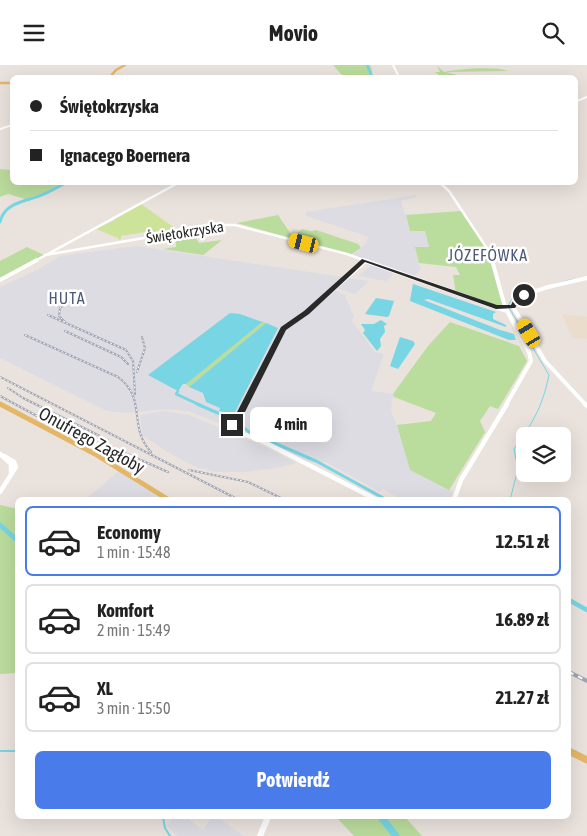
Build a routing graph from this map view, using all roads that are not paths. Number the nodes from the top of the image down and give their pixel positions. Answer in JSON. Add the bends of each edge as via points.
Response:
{"nodes":[{"id":1,"x":125,"y":65,"type":"edge"},
{"id":2,"x":112,"y":75,"type":"edge"},
{"id":3,"x":174,"y":185,"type":"edge"},
{"id":4,"x":442,"y":185,"type":"edge"},
{"id":5,"x":60,"y":249,"type":"junction"},
{"id":6,"x":365,"y":260,"type":"junction"},
{"id":7,"x":587,"y":278,"type":"edge"},
{"id":8,"x":0,"y":280,"type":"edge"},
{"id":9,"x":508,"y":308,"type":"junction"},
{"id":10,"x":0,"y":405,"type":"edge"},
{"id":11,"x":587,"y":406,"type":"edge"},
{"id":12,"x":2,"y":455,"type":"edge"},
{"id":13,"x":0,"y":493,"type":"edge"},
{"id":14,"x":164,"y":497,"type":"edge"},
{"id":15,"x":371,"y":497,"type":"edge"},
{"id":16,"x":455,"y":497,"type":"edge"},
{"id":17,"x":571,"y":752,"type":"edge"},
{"id":18,"x":587,"y":760,"type":"edge"},
{"id":19,"x":267,"y":819,"type":"edge"},
{"id":20,"x":260,"y":836,"type":"edge"}],
"edges":[{"from":1,"to":2,"type":"main road"},
{"from":3,"to":5,"type":"street"},
{"from":4,"to":9,"type":"street","via":[[490,253]]},
{"from":5,"to":6,"type":"street","name":"Świętokrzyska","via":[[71,250],[229,224]]},
{"from":5,"to":8,"type":"street","name":"Świętokrzyska"},
{"from":6,"to":9,"type":"street","name":"Świętokrzyska","via":[[496,307]]},
{"from":6,"to":15,"type":"street","via":[[283,329],[238,421],[229,429],[264,442]]},
{"from":7,"to":9,"type":"street","via":[[524,295]]},
{"from":9,"to":11,"type":"street","via":[[545,361]]},
{"from":9,"to":16,"type":"street","via":[[529,352],[530,364],[461,480]]},
{"from":10,"to":14,"type":"main road","name":"Onufrego Zagłoby","via":[[95,454]]},
{"from":12,"to":13,"type":"street","via":[[13,461],[14,466]]},
{"from":17,"to":18,"type":"main road"},
{"from":19,"to":20,"type":"street"}]}
